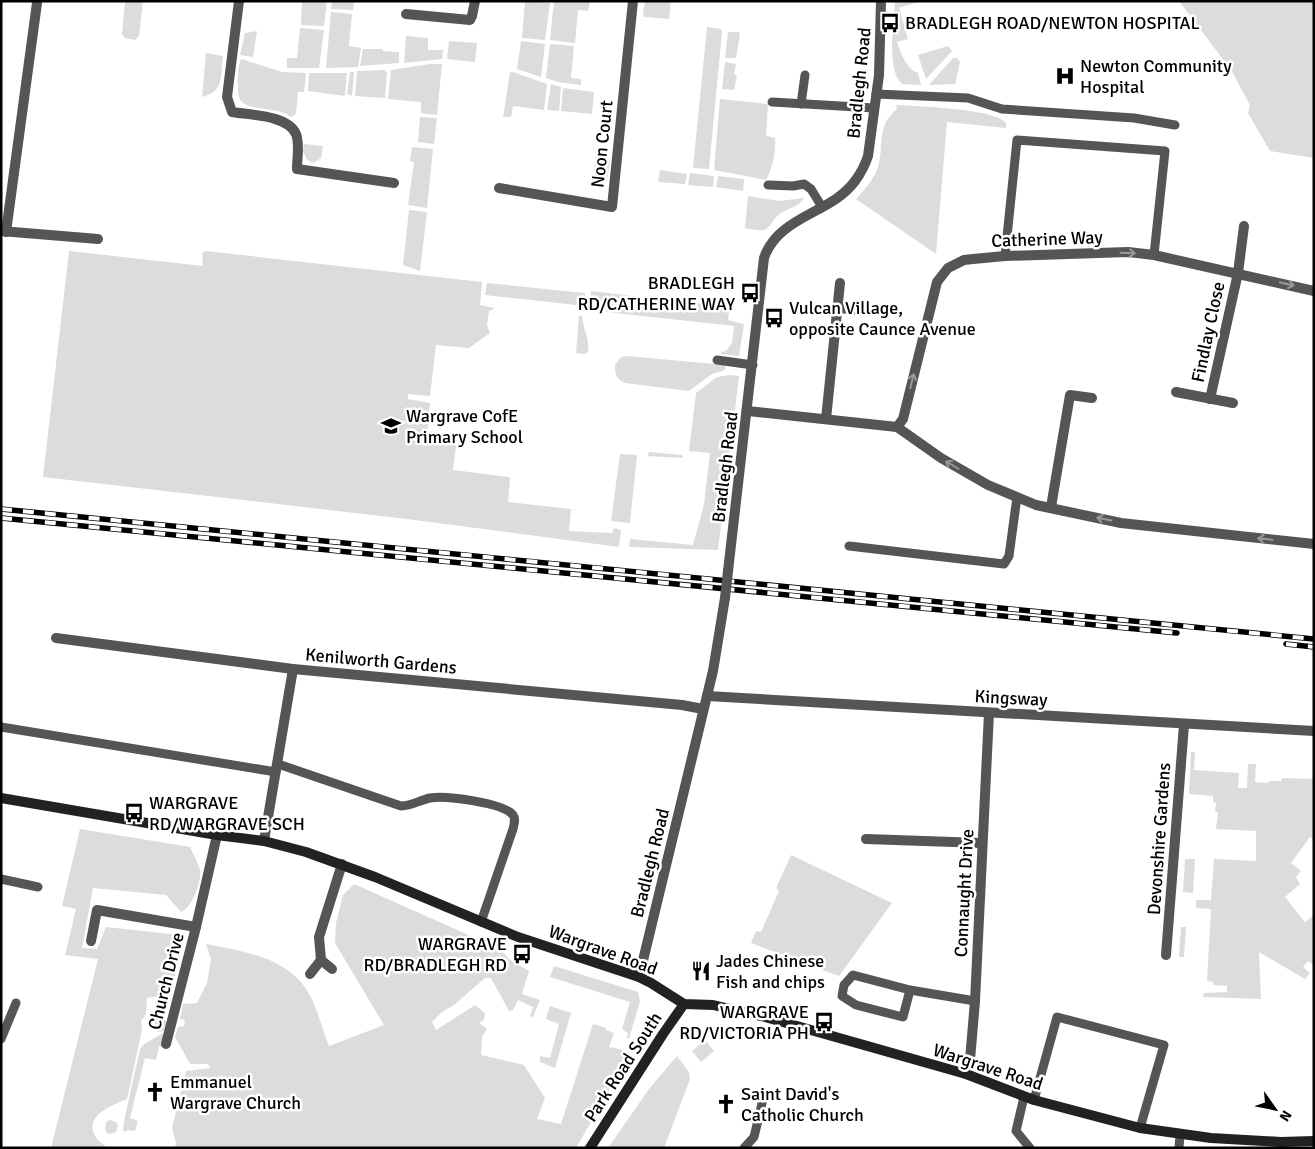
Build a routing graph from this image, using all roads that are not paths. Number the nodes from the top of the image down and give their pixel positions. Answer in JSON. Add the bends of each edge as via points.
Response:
{"nodes":[{"id":1,"x":239,"y":1,"type":"edge"},
{"id":2,"x":474,"y":1,"type":"edge"},
{"id":3,"x":634,"y":1,"type":"edge"},
{"id":4,"x":882,"y":1,"type":"edge"},
{"id":5,"x":37,"y":2,"type":"dead end"},
{"id":6,"x":406,"y":14,"type":"dead end"},
{"id":7,"x":805,"y":75,"type":"dead end"},
{"id":8,"x":876,"y":94,"type":"junction"},
{"id":9,"x":772,"y":102,"type":"dead end"},
{"id":10,"x":801,"y":104,"type":"junction"},
{"id":11,"x":874,"y":108,"type":"junction"},
{"id":12,"x":1175,"y":125,"type":"dead end"},
{"id":13,"x":394,"y":183,"type":"dead end"},
{"id":14,"x":768,"y":185,"type":"dead end"},
{"id":15,"x":499,"y":188,"type":"dead end"},
{"id":16,"x":822,"y":207,"type":"junction"},
{"id":17,"x":1244,"y":226,"type":"dead end"},
{"id":18,"x":4,"y":231,"type":"edge"},
{"id":19,"x":98,"y":239,"type":"dead end"},
{"id":20,"x":1154,"y":255,"type":"junction"},
{"id":21,"x":1004,"y":256,"type":"junction"},
{"id":22,"x":1238,"y":273,"type":"junction"},
{"id":23,"x":840,"y":283,"type":"dead end"},
{"id":24,"x":1314,"y":290,"type":"edge"},
{"id":25,"x":838,"y":308,"type":"junction"},
{"id":26,"x":874,"y":311,"type":"dead end"},
{"id":27,"x":717,"y":360,"type":"dead end"},
{"id":28,"x":753,"y":365,"type":"junction"},
{"id":29,"x":1176,"y":392,"type":"dead end"},
{"id":30,"x":1092,"y":398,"type":"dead end"},
{"id":31,"x":1210,"y":399,"type":"junction"},
{"id":32,"x":1233,"y":403,"type":"dead end"},
{"id":33,"x":748,"y":411,"type":"junction"},
{"id":34,"x":826,"y":419,"type":"junction"},
{"id":35,"x":896,"y":426,"type":"junction"},
{"id":36,"x":1017,"y":497,"type":"junction"},
{"id":37,"x":1051,"y":508,"type":"junction"},
{"id":38,"x":1314,"y":544,"type":"edge"},
{"id":39,"x":849,"y":546,"type":"dead end"},
{"id":40,"x":56,"y":638,"type":"dead end"},
{"id":41,"x":293,"y":669,"type":"junction"},
{"id":42,"x":707,"y":696,"type":"junction"},
{"id":43,"x":703,"y":709,"type":"junction"},
{"id":44,"x":989,"y":713,"type":"junction"},
{"id":45,"x":1184,"y":724,"type":"junction"},
{"id":46,"x":1,"y":728,"type":"edge"},
{"id":47,"x":1314,"y":731,"type":"edge"},
{"id":48,"x":277,"y":768,"type":"junction"},
{"id":49,"x":1,"y":798,"type":"edge"},
{"id":50,"x":217,"y":835,"type":"junction"},
{"id":51,"x":866,"y":838,"type":"dead end"},
{"id":52,"x":264,"y":841,"type":"junction"},
{"id":53,"x":982,"y":843,"type":"junction"},
{"id":54,"x":342,"y":864,"type":"junction"},
{"id":55,"x":1,"y":879,"type":"edge"},
{"id":56,"x":38,"y":887,"type":"dead end"},
{"id":57,"x":481,"y":922,"type":"junction"},
{"id":58,"x":196,"y":927,"type":"junction"},
{"id":59,"x":91,"y":941,"type":"dead end"},
{"id":60,"x":1166,"y":955,"type":"dead end"},
{"id":61,"x":320,"y":960,"type":"junction"},
{"id":62,"x":332,"y":969,"type":"dead end"},
{"id":63,"x":310,"y":974,"type":"dead end"},
{"id":64,"x":638,"y":976,"type":"junction"},
{"id":65,"x":910,"y":990,"type":"junction"},
{"id":66,"x":975,"y":1001,"type":"junction"},
{"id":67,"x":16,"y":1003,"type":"dead end"},
{"id":68,"x":684,"y":1004,"type":"junction"},
{"id":69,"x":1,"y":1038,"type":"edge"},
{"id":70,"x":166,"y":1044,"type":"dead end"},
{"id":71,"x":966,"y":1074,"type":"junction"},
{"id":72,"x":764,"y":1095,"type":"dead end"},
{"id":73,"x":1029,"y":1098,"type":"junction"},
{"id":74,"x":1140,"y":1128,"type":"junction"},
{"id":75,"x":1180,"y":1135,"type":"junction"},
{"id":76,"x":1314,"y":1141,"type":"edge"},
{"id":77,"x":1281,"y":1145,"type":"edge"},
{"id":78,"x":590,"y":1148,"type":"edge"},
{"id":79,"x":744,"y":1148,"type":"edge"},
{"id":80,"x":1030,"y":1148,"type":"edge"},
{"id":81,"x":1179,"y":1148,"type":"edge"}],
"edges":[{"from":1,"to":13,"type":"street","via":[[227,97],[232,112],[278,119],[289,125],[296,133],[296,169]]},
{"from":2,"to":6,"type":"street","via":[[470,20]]},
{"from":3,"to":15,"type":"street","name":"Noon Court","via":[[612,207]]},
{"from":4,"to":8,"type":"street","name":"Bradlegh Road"},
{"from":5,"to":18,"type":"street"},
{"from":7,"to":10,"type":"lane"},
{"from":8,"to":11,"type":"street","name":"Bradlegh Road"},
{"from":8,"to":12,"type":"lane","via":[[968,98],[1002,109],[1134,118]]},
{"from":9,"to":10,"type":"lane"},
{"from":10,"to":11,"type":"lane"},
{"from":11,"to":16,"type":"street","name":"Bradlegh Road","via":[[864,166],[850,187]]},
{"from":14,"to":16,"type":"lane","via":[[804,184]]},
{"from":16,"to":28,"type":"street","name":"Bradlegh Road","via":[[787,227],[768,248],[762,269]]},
{"from":17,"to":22,"type":"street","name":"Findlay Close"},
{"from":18,"to":19,"type":"street"},
{"from":21,"to":20,"type":"street","name":"Catherine Way","one_way":true,"via":[[1128,252]]},
{"from":20,"to":21,"type":"lane","via":[[1165,151],[1017,140]]},
{"from":20,"to":22,"type":"street","name":"Catherine Way"},
{"from":35,"to":21,"type":"street","name":"Catherine Way","one_way":true,"via":[[903,419],[937,282],[948,268],[964,260]]},
{"from":22,"to":24,"type":"street","name":"Catherine Way","one_way":true},
{"from":22,"to":31,"type":"street","name":"Findlay Close"},
{"from":23,"to":25,"type":"street"},
{"from":25,"to":26,"type":"street"},
{"from":25,"to":34,"type":"street"},
{"from":27,"to":28,"type":"lane"},
{"from":28,"to":33,"type":"street","name":"Bradlegh Road"},
{"from":29,"to":31,"type":"street","name":"Findlay Close"},
{"from":30,"to":37,"type":"street","via":[[1070,395]]},
{"from":31,"to":32,"type":"street","name":"Findlay Close"},
{"from":33,"to":34,"type":"street"},
{"from":33,"to":42,"type":"street","name":"Bradlegh Road","bridge":true,"via":[[725,598]]},
{"from":34,"to":35,"type":"street"},
{"from":36,"to":35,"type":"street","one_way":true,"via":[[940,458]]},
{"from":36,"to":37,"type":"street"},
{"from":36,"to":39,"type":"lane","via":[[1009,556],[1004,564]]},
{"from":38,"to":37,"type":"street","one_way":true,"via":[[1121,523]]},
{"from":40,"to":41,"type":"street","name":"Kenilworth Gardens"},
{"from":41,"to":43,"type":"street","name":"Kenilworth Gardens"},
{"from":41,"to":48,"type":"street"},
{"from":42,"to":43,"type":"street","name":"Bradlegh Road"},
{"from":42,"to":44,"type":"street","name":"Kingsway"},
{"from":43,"to":64,"type":"street","name":"Bradlegh Road"},
{"from":44,"to":45,"type":"street","name":"Kingsway"},
{"from":44,"to":53,"type":"street","name":"Connaught Drive"},
{"from":45,"to":47,"type":"street","name":"Kingsway"},
{"from":45,"to":60,"type":"street","name":"Devonshire Gardens"},
{"from":46,"to":48,"type":"lane"},
{"from":48,"to":52,"type":"street"},
{"from":48,"to":57,"type":"lane","via":[[401,806],[432,798],[474,802],[507,810],[515,821]]},
{"from":49,"to":50,"type":"street","name":"Wargrave Road"},
{"from":50,"to":52,"type":"street","name":"Wargrave Road"},
{"from":50,"to":58,"type":"street","name":"Church Drive"},
{"from":51,"to":53,"type":"street"},
{"from":52,"to":54,"type":"street","name":"Wargrave Road"},
{"from":53,"to":66,"type":"street","name":"Connaught Drive"},
{"from":54,"to":57,"type":"street","name":"Wargrave Road"},
{"from":54,"to":61,"type":"street","via":[[318,937]]},
{"from":55,"to":56,"type":"lane"},
{"from":57,"to":64,"type":"street","name":"Wargrave Road","via":[[518,938]]},
{"from":58,"to":59,"type":"street","name":"Church Drive","via":[[97,910]]},
{"from":58,"to":70,"type":"street","name":"Church Drive"},
{"from":61,"to":62,"type":"street"},
{"from":61,"to":63,"type":"street"},
{"from":64,"to":68,"type":"street","name":"Wargrave Road"},
{"from":65,"to":65,"type":"lane","via":[[853,975],[844,985],[842,996],[856,1005],[903,1018]]},
{"from":65,"to":66,"type":"lane"},
{"from":66,"to":71,"type":"street","name":"Connaught Drive"},
{"from":67,"to":69,"type":"lane"},
{"from":68,"to":71,"type":"street","name":"Wargrave Road","via":[[713,1005],[765,1017]]},
{"from":68,"to":78,"type":"street","name":"Park Road South"},
{"from":71,"to":73,"type":"street","name":"Wargrave Road"},
{"from":72,"to":79,"type":"lane","via":[[754,1137]]},
{"from":73,"to":74,"type":"street","name":"Wargrave Road"},
{"from":73,"to":74,"type":"lane","via":[[1057,1017],[1164,1045]]},
{"from":73,"to":80,"type":"lane","via":[[1016,1131]]},
{"from":74,"to":75,"type":"street","name":"Wargrave Road"},
{"from":75,"to":77,"type":"street","name":"Wargrave Road"},
{"from":75,"to":81,"type":"lane"},
{"from":76,"to":77,"type":"street","name":"Wargrave Road"}]}
